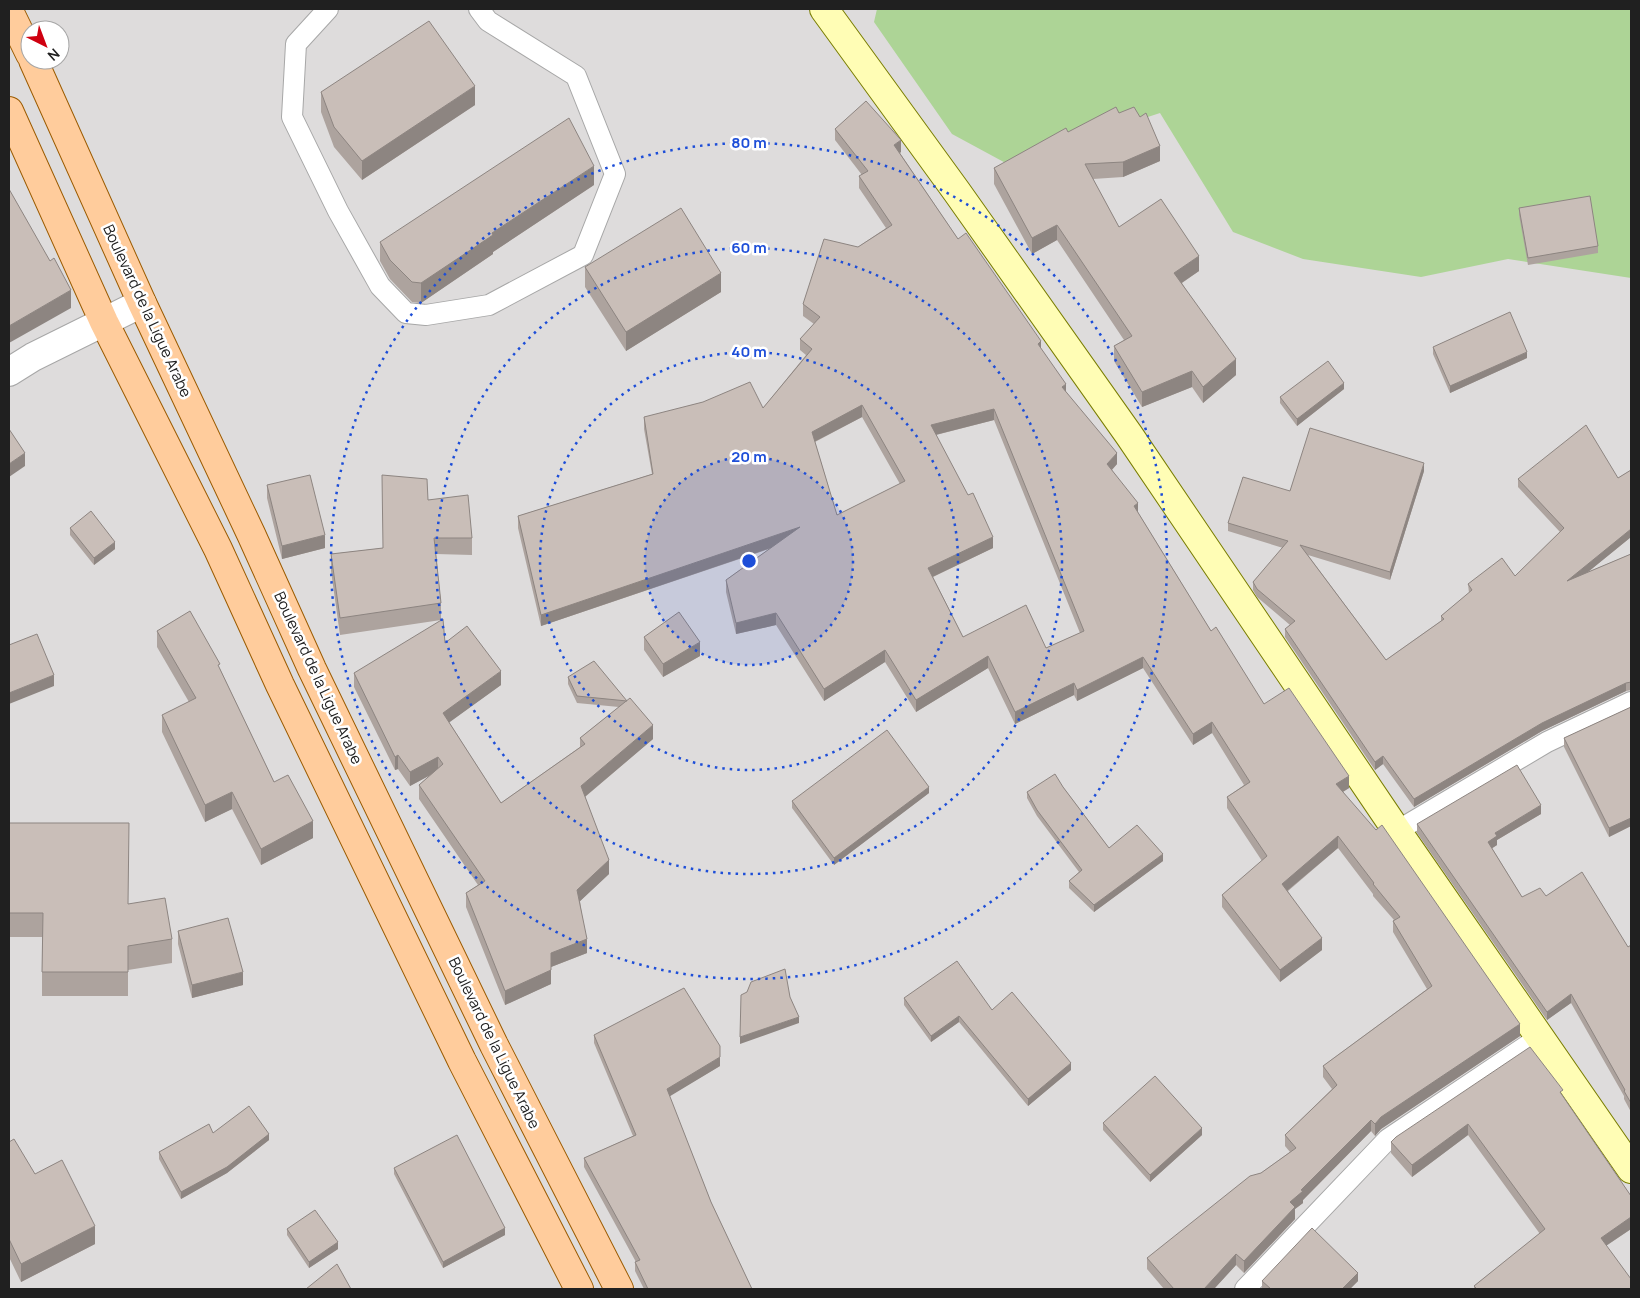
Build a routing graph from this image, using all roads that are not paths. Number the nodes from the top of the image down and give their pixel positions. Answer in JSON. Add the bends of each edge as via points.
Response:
{"nodes":[{"id":1,"x":328,"y":9,"type":"edge"},
{"id":2,"x":480,"y":9,"type":"edge"},
{"id":3,"x":824,"y":9,"type":"edge"},
{"id":4,"x":9,"y":11,"type":"edge"},
{"id":5,"x":20,"y":33,"type":"edge"},
{"id":6,"x":38,"y":70,"type":"edge"},
{"id":7,"x":9,"y":111,"type":"edge"},
{"id":8,"x":142,"y":303,"type":"junction"},
{"id":9,"x":104,"y":322,"type":"junction"},
{"id":10,"x":9,"y":372,"type":"edge"},
{"id":11,"x":312,"y":669,"type":"junction"},
{"id":12,"x":280,"y":685,"type":"junction"},
{"id":13,"x":1631,"y":702,"type":"edge"},
{"id":14,"x":1397,"y":832,"type":"junction"},
{"id":15,"x":1540,"y":1037,"type":"junction"},
{"id":16,"x":494,"y":1045,"type":"junction"},
{"id":17,"x":462,"y":1061,"type":"junction"},
{"id":18,"x":1631,"y":1169,"type":"edge"},
{"id":19,"x":579,"y":1289,"type":"edge"},
{"id":20,"x":619,"y":1289,"type":"edge"},
{"id":21,"x":1245,"y":1289,"type":"edge"}],
"edges":[{"from":1,"to":2,"type":"lane","via":[[296,44],[292,117],[338,211],[380,286],[406,313],[426,315],[488,305],[583,255],[615,174],[576,76],[488,21]]},
{"from":3,"to":14,"type":"street","via":[[1123,427]]},
{"from":4,"to":5,"type":"main road","name":"Boulevard de la Ligue Arabe"},
{"from":6,"to":8,"type":"main road","name":"Boulevard de la Ligue Arabe"},
{"from":7,"to":9,"type":"main road"},
{"from":8,"to":9,"type":"street"},
{"from":8,"to":11,"type":"main road","name":"Boulevard de la Ligue Arabe"},
{"from":9,"to":10,"type":"street"},
{"from":9,"to":12,"type":"main road","via":[[218,549]]},
{"from":11,"to":12,"type":"main road"},
{"from":11,"to":16,"type":"main road","name":"Boulevard de la Ligue Arabe"},
{"from":12,"to":17,"type":"main road"},
{"from":13,"to":14,"type":"lane","via":[[1548,742]]},
{"from":14,"to":15,"type":"street"},
{"from":15,"to":18,"type":"street"},
{"from":15,"to":21,"type":"lane","via":[[1388,1139]]},
{"from":16,"to":17,"type":"main road"},
{"from":16,"to":20,"type":"main road","name":"Boulevard de la Ligue Arabe"},
{"from":17,"to":19,"type":"main road"}]}
